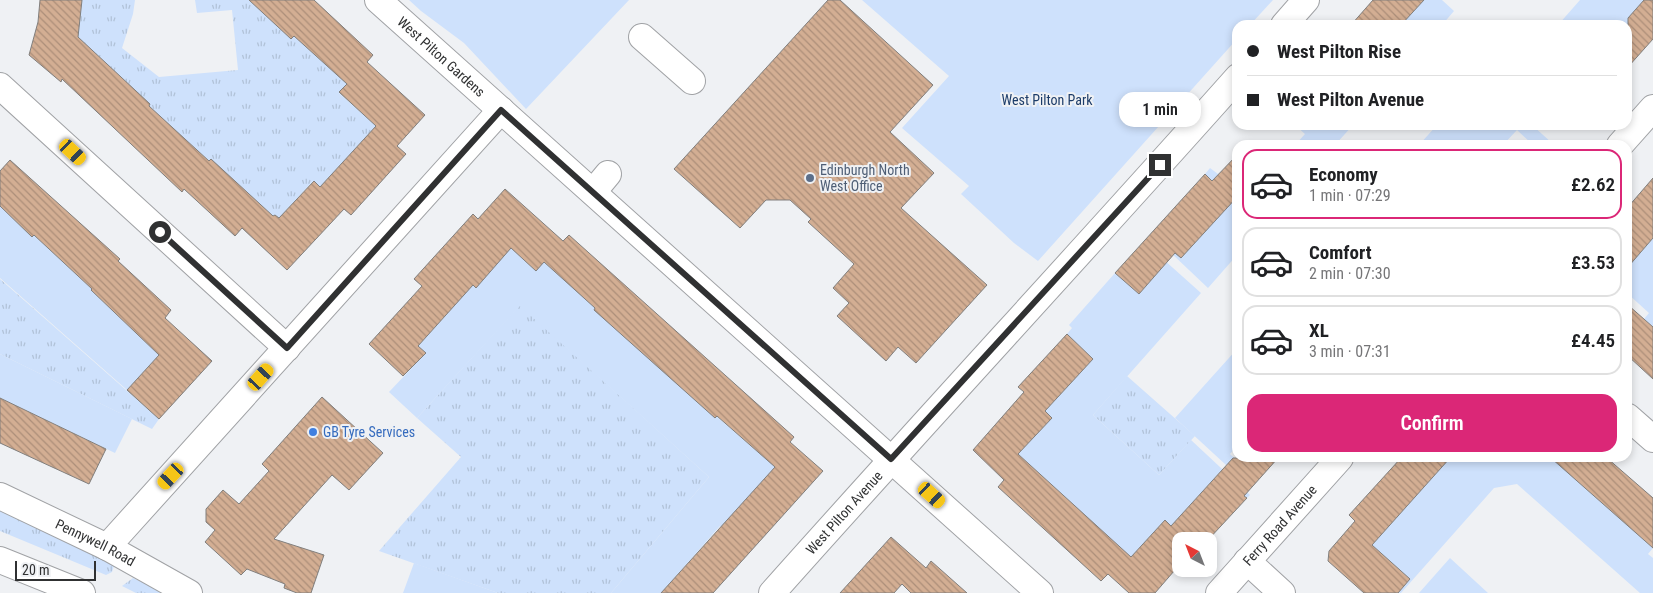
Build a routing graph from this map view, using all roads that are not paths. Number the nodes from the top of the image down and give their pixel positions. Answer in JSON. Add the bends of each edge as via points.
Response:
{"nodes":[{"id":1,"x":378,"y":0,"type":"edge"},
{"id":2,"x":1306,"y":0,"type":"edge"},
{"id":3,"x":1288,"y":20,"type":"edge"},
{"id":4,"x":642,"y":37,"type":"dead end"},
{"id":5,"x":692,"y":81,"type":"dead end"},
{"id":6,"x":1232,"y":84,"type":"edge"},
{"id":7,"x":0,"y":86,"type":"edge"},
{"id":8,"x":1653,"y":108,"type":"edge"},
{"id":9,"x":501,"y":110,"type":"junction"},
{"id":10,"x":1624,"y":140,"type":"edge"},
{"id":11,"x":287,"y":348,"type":"junction"},
{"id":12,"x":1632,"y":421,"type":"edge"},
{"id":13,"x":1653,"y":439,"type":"edge"},
{"id":14,"x":891,"y":459,"type":"junction"},
{"id":15,"x":1336,"y":462,"type":"edge"},
{"id":16,"x":0,"y":496,"type":"edge"},
{"id":17,"x":107,"y":547,"type":"junction"},
{"id":18,"x":0,"y":560,"type":"edge"},
{"id":19,"x":1247,"y":561,"type":"junction"},
{"id":20,"x":76,"y":592,"type":"edge"},
{"id":21,"x":189,"y":593,"type":"edge"},
{"id":22,"x":772,"y":593,"type":"edge"},
{"id":23,"x":1040,"y":593,"type":"edge"},
{"id":24,"x":1219,"y":593,"type":"edge"},
{"id":25,"x":1282,"y":593,"type":"edge"}],
"edges":[{"from":1,"to":9,"type":"street","name":"West Pilton Gardens"},
{"from":2,"to":3,"type":"street"},
{"from":4,"to":5,"type":"street"},
{"from":6,"to":14,"type":"street","name":"West Pilton Avenue"},
{"from":7,"to":11,"type":"street"},
{"from":8,"to":10,"type":"street"},
{"from":9,"to":11,"type":"street"},
{"from":9,"to":14,"type":"street","name":"West Pilton Gardens","via":[[600,183]]},
{"from":11,"to":17,"type":"street"},
{"from":12,"to":13,"type":"street"},
{"from":14,"to":22,"type":"street","name":"West Pilton Avenue"},
{"from":14,"to":23,"type":"street","name":"West Pilton Gardens"},
{"from":15,"to":19,"type":"street","name":"Ferry Road Avenue"},
{"from":16,"to":17,"type":"street","name":"Pennywell Road"},
{"from":17,"to":21,"type":"street","name":"Pennywell Road"},
{"from":18,"to":20,"type":"street"},
{"from":19,"to":24,"type":"street","name":"Ferry Road Avenue"},
{"from":19,"to":25,"type":"street"}]}
